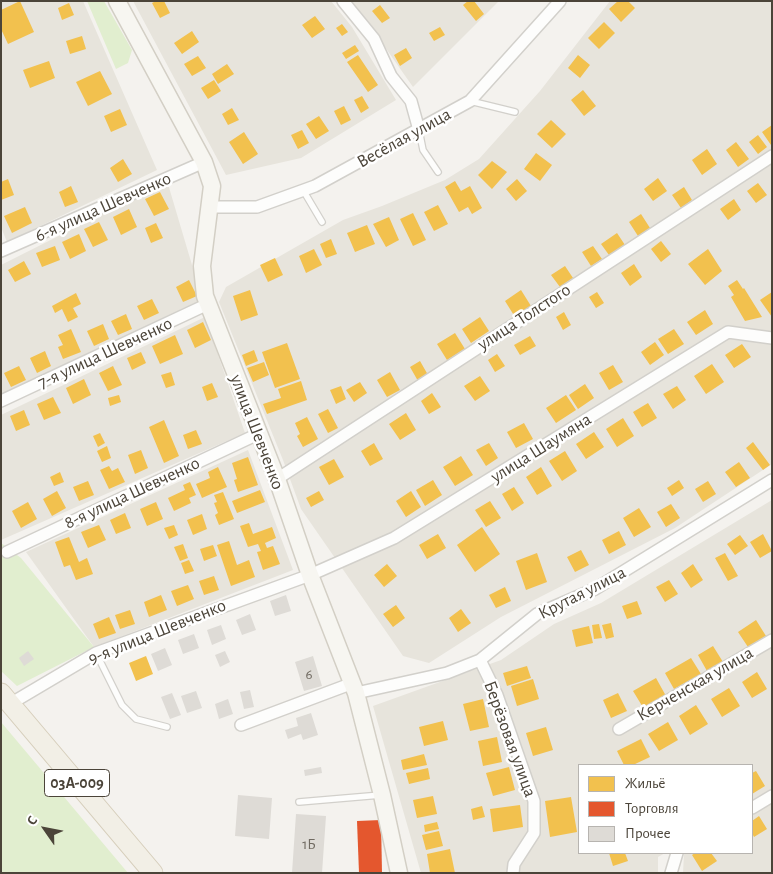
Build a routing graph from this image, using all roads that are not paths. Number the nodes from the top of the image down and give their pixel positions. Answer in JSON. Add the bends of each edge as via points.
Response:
{"nodes":[{"id":1,"x":117,"y":1,"type":"edge"},
{"id":2,"x":343,"y":1,"type":"edge"},
{"id":3,"x":560,"y":1,"type":"edge"},
{"id":4,"x":470,"y":102,"type":"junction"},
{"id":5,"x":515,"y":112,"type":"dead end"},
{"id":6,"x":419,"y":130,"type":"junction"},
{"id":7,"x":772,"y":156,"type":"edge"},
{"id":8,"x":204,"y":162,"type":"junction"},
{"id":9,"x":438,"y":172,"type":"dead end"},
{"id":10,"x":304,"y":190,"type":"junction"},
{"id":11,"x":210,"y":207,"type":"junction"},
{"id":12,"x":322,"y":222,"type":"dead end"},
{"id":13,"x":1,"y":251,"type":"edge"},
{"id":14,"x":208,"y":304,"type":"junction"},
{"id":15,"x":772,"y":338,"type":"edge"},
{"id":16,"x":1,"y":401,"type":"edge"},
{"id":17,"x":258,"y":434,"type":"junction"},
{"id":18,"x":276,"y":479,"type":"junction"},
{"id":19,"x":772,"y":480,"type":"edge"},
{"id":20,"x":7,"y":552,"type":"dead end"},
{"id":21,"x":310,"y":575,"type":"junction"},
{"id":22,"x":772,"y":640,"type":"edge"},
{"id":23,"x":96,"y":653,"type":"junction"},
{"id":24,"x":480,"y":660,"type":"junction"},
{"id":25,"x":355,"y":688,"type":"junction"},
{"id":26,"x":6,"y":699,"type":"edge"},
{"id":27,"x":241,"y":724,"type":"dead end"},
{"id":28,"x":167,"y":727,"type":"dead end"},
{"id":29,"x":619,"y":729,"type":"dead end"},
{"id":30,"x":382,"y":795,"type":"junction"},
{"id":31,"x":772,"y":796,"type":"edge"},
{"id":32,"x":299,"y":802,"type":"dead end"},
{"id":33,"x":753,"y":807,"type":"edge"},
{"id":34,"x":677,"y":854,"type":"edge"},
{"id":35,"x":153,"y":873,"type":"edge"},
{"id":36,"x":399,"y":873,"type":"edge"},
{"id":37,"x":513,"y":873,"type":"edge"},
{"id":38,"x":671,"y":873,"type":"edge"}],
"edges":[{"from":1,"to":8,"type":"main road","name":"улица Шевченко"},
{"from":2,"to":6,"type":"street","via":[[374,39],[391,76],[411,101]]},
{"from":3,"to":4,"type":"street","name":"Весёлая улица"},
{"from":4,"to":5,"type":"lane"},
{"from":4,"to":6,"type":"street","name":"Весёлая улица"},
{"from":6,"to":9,"type":"lane","via":[[423,150]]},
{"from":6,"to":10,"type":"street","name":"Весёлая улица"},
{"from":7,"to":18,"type":"street","name":"улица Толстого"},
{"from":8,"to":11,"type":"main road","name":"улица Шевченко","via":[[212,186]]},
{"from":8,"to":13,"type":"street","name":"6-я улица Шевченко"},
{"from":10,"to":11,"type":"street","name":"Весёлая улица","via":[[257,207]]},
{"from":10,"to":12,"type":"lane"},
{"from":11,"to":14,"type":"main road","name":"улица Шевченко","via":[[202,266]]},
{"from":14,"to":16,"type":"street","name":"7-я улица Шевченко"},
{"from":14,"to":17,"type":"main road","name":"улица Шевченко"},
{"from":15,"to":21,"type":"street","name":"улица Шаумяна","via":[[728,332],[394,538]]},
{"from":17,"to":18,"type":"main road","name":"улица Шевченко"},
{"from":17,"to":20,"type":"street","name":"8-я улица Шевченко"},
{"from":18,"to":21,"type":"main road","name":"улица Шевченко"},
{"from":19,"to":24,"type":"street","name":"Крутая улица","via":[[595,589],[537,614]]},
{"from":21,"to":23,"type":"street","name":"9-я улица Шевченко"},
{"from":21,"to":25,"type":"main road","name":"улица Шевченко"},
{"from":22,"to":29,"type":"street","name":"Керченская улица"},
{"from":23,"to":26,"type":"street","name":"9-я улица Шевченко"},
{"from":23,"to":28,"type":"lane","via":[[122,705],[136,719]]},
{"from":24,"to":25,"type":"street","name":"Крутая улица","via":[[447,673]]},
{"from":24,"to":37,"type":"street","name":"Берёзовая улица","via":[[497,695],[534,801],[534,833],[514,864]]},
{"from":25,"to":27,"type":"street","name":"Крутая улица"},
{"from":25,"to":30,"type":"main road","name":"улица Шевченко"},
{"from":26,"to":35,"type":"main road","number":"03А-009"},
{"from":30,"to":32,"type":"lane"},
{"from":30,"to":36,"type":"main road","name":"улица Шевченко"},
{"from":31,"to":33,"type":"street"},
{"from":34,"to":38,"type":"street"}]}
